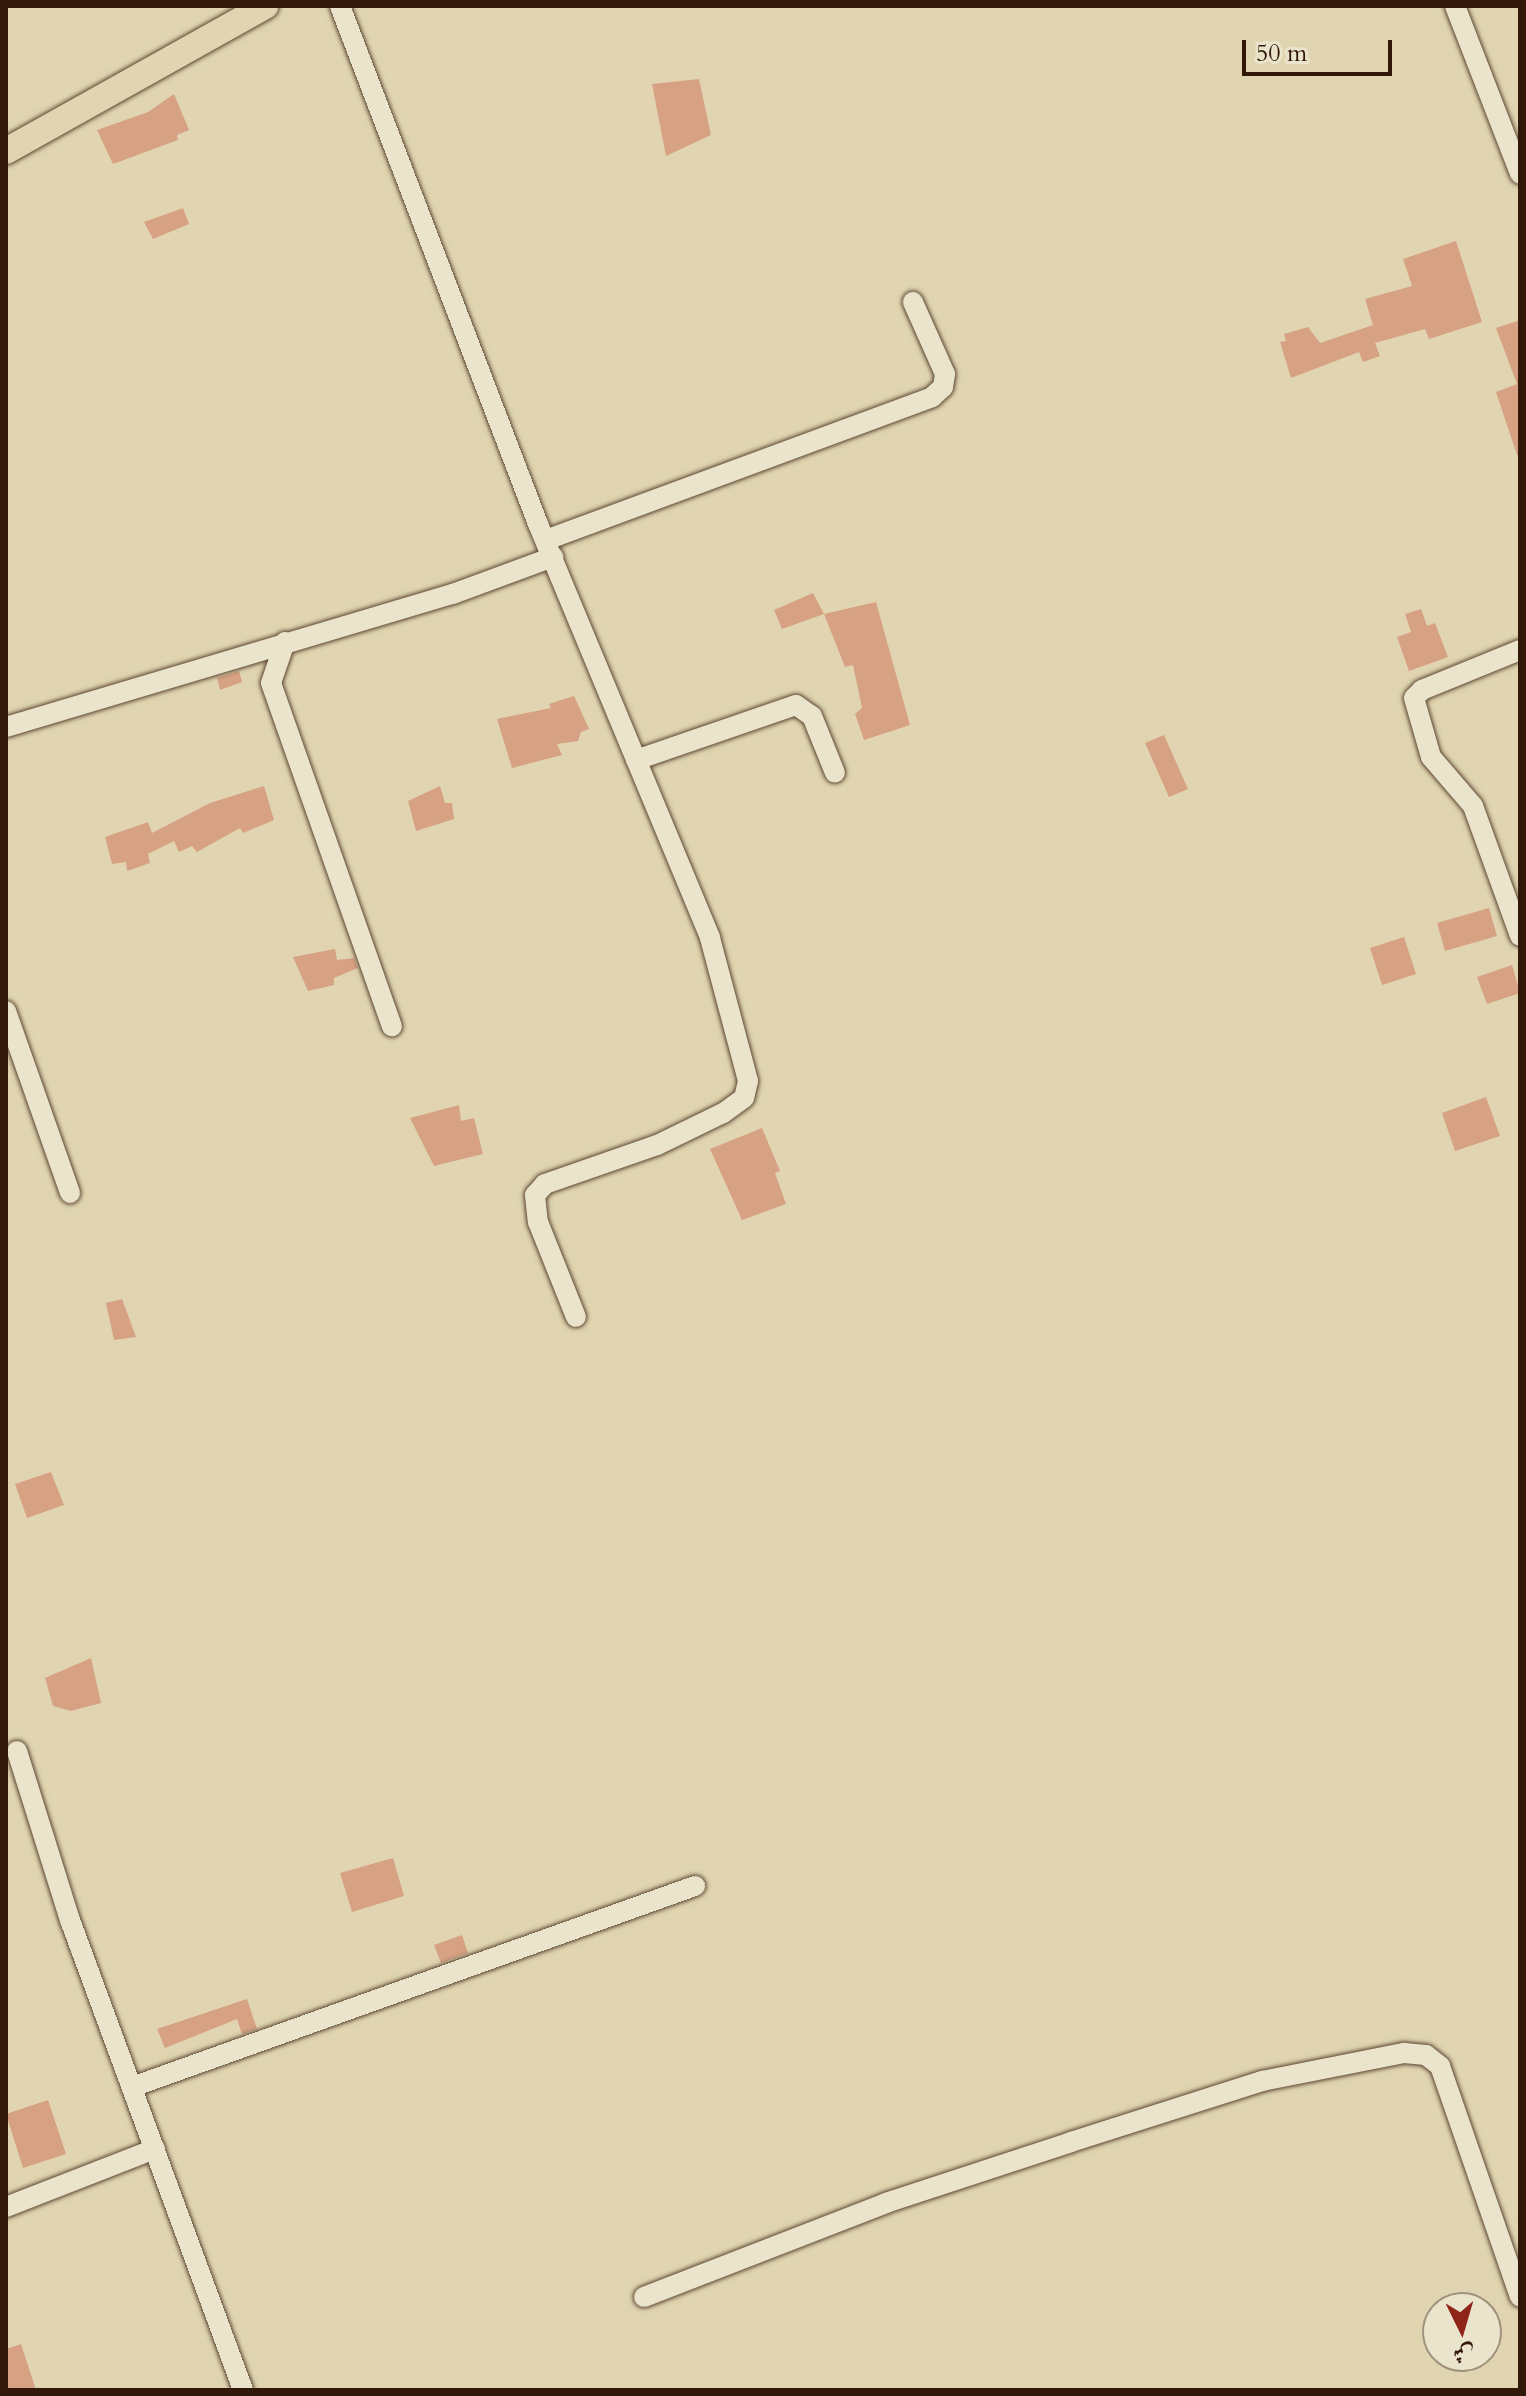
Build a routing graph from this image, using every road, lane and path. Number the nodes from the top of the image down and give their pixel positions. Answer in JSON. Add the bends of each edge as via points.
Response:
{"nodes":[{"id":1,"x":265,"y":6,"type":"edge"},
{"id":2,"x":340,"y":6,"type":"edge"},
{"id":3,"x":1455,"y":6,"type":"edge"},
{"id":4,"x":6,"y":151,"type":"edge"},
{"id":5,"x":1520,"y":174,"type":"edge"},
{"id":6,"x":913,"y":302,"type":"dead end"},
{"id":7,"x":549,"y":548,"type":"junction"},
{"id":8,"x":285,"y":642,"type":"junction"},
{"id":9,"x":1520,"y":650,"type":"edge"},
{"id":10,"x":6,"y":727,"type":"edge"},
{"id":11,"x":636,"y":760,"type":"junction"},
{"id":12,"x":835,"y":773,"type":"dead end"},
{"id":13,"x":1520,"y":936,"type":"edge"},
{"id":14,"x":6,"y":1011,"type":"edge"},
{"id":15,"x":392,"y":1026,"type":"dead end"},
{"id":16,"x":70,"y":1193,"type":"dead end"},
{"id":17,"x":576,"y":1317,"type":"dead end"},
{"id":18,"x":17,"y":1751,"type":"dead end"},
{"id":19,"x":695,"y":1886,"type":"dead end"},
{"id":20,"x":132,"y":2087,"type":"junction"},
{"id":21,"x":155,"y":2149,"type":"junction"},
{"id":22,"x":6,"y":2207,"type":"edge"},
{"id":23,"x":644,"y":2297,"type":"dead end"},
{"id":24,"x":1520,"y":2297,"type":"edge"},
{"id":25,"x":243,"y":2390,"type":"edge"}],
"edges":[{"from":1,"to":4,"type":"main road"},
{"from":2,"to":7,"type":"street"},
{"from":3,"to":5,"type":"street"},
{"from":6,"to":7,"type":"street","via":[[945,374],[943,387],[932,397]]},
{"from":7,"to":8,"type":"street","via":[[453,594]]},
{"from":7,"to":11,"type":"street"},
{"from":8,"to":10,"type":"street"},
{"from":8,"to":15,"type":"street","via":[[271,683]]},
{"from":9,"to":13,"type":"street","via":[[1414,698],[1431,757],[1473,806]]},
{"from":11,"to":12,"type":"street","via":[[796,705],[812,716]]},
{"from":11,"to":17,"type":"street","via":[[710,938],[748,1081],[744,1098],[723,1113],[657,1145],[545,1184],[535,1195],[538,1222]]},
{"from":14,"to":16,"type":"street"},
{"from":18,"to":20,"type":"street","via":[[70,1920]]},
{"from":19,"to":20,"type":"street"},
{"from":20,"to":21,"type":"street"},
{"from":21,"to":22,"type":"street"},
{"from":21,"to":25,"type":"street"},
{"from":23,"to":24,"type":"street","via":[[886,2203],[1071,2142],[1262,2081],[1404,2053],[1426,2055],[1440,2066]]}]}
